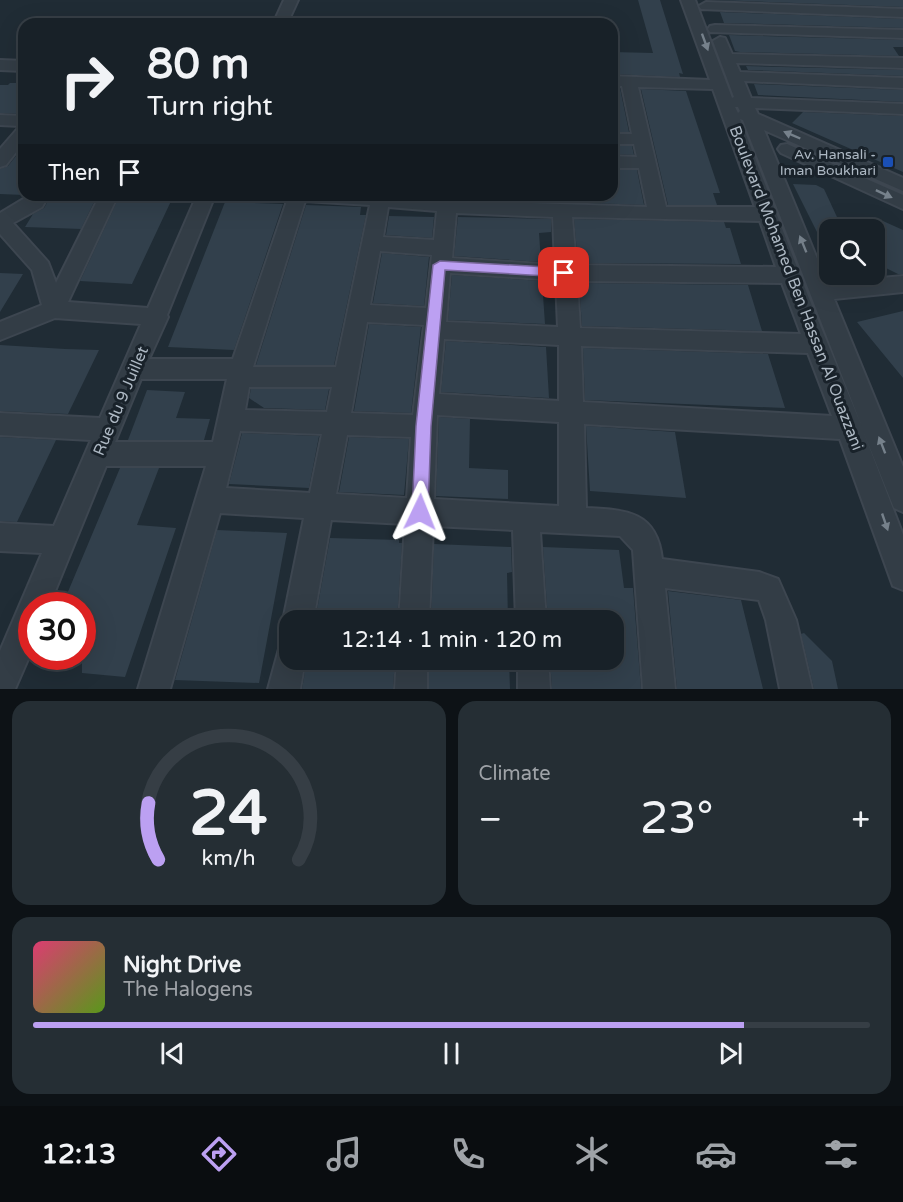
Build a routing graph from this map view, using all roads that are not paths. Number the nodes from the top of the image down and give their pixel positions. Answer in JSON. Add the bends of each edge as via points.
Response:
{"nodes":[{"id":1,"x":291,"y":0,"type":"edge"},
{"id":2,"x":699,"y":2,"type":"edge"},
{"id":3,"x":817,"y":5,"type":"edge"},
{"id":4,"x":903,"y":13,"type":"edge"},
{"id":5,"x":283,"y":18,"type":"edge"},
{"id":6,"x":715,"y":28,"type":"junction"},
{"id":7,"x":833,"y":32,"type":"junction"},
{"id":8,"x":903,"y":34,"type":"edge"},
{"id":9,"x":851,"y":62,"type":"junction"},
{"id":10,"x":903,"y":63,"type":"edge"},
{"id":11,"x":0,"y":65,"type":"edge"},
{"id":12,"x":18,"y":66,"type":"edge"},
{"id":13,"x":727,"y":73,"type":"junction"},
{"id":14,"x":620,"y":81,"type":"edge"},
{"id":15,"x":903,"y":83,"type":"edge"},
{"id":16,"x":897,"y":109,"type":"edge"},
{"id":17,"x":741,"y":116,"type":"junction"},
{"id":18,"x":0,"y":120,"type":"edge"},
{"id":19,"x":18,"y":121,"type":"edge"},
{"id":20,"x":903,"y":125,"type":"edge"},
{"id":21,"x":18,"y":138,"type":"edge"},
{"id":22,"x":618,"y":139,"type":"edge"},
{"id":23,"x":642,"y":139,"type":"junction"},
{"id":24,"x":0,"y":161,"type":"edge"},
{"id":25,"x":618,"y":162,"type":"edge"},
{"id":26,"x":648,"y":163,"type":"junction"},
{"id":27,"x":903,"y":184,"type":"edge"},
{"id":28,"x":36,"y":201,"type":"edge"},
{"id":29,"x":106,"y":201,"type":"edge"},
{"id":30,"x":204,"y":201,"type":"edge"},
{"id":31,"x":296,"y":201,"type":"edge"},
{"id":32,"x":380,"y":201,"type":"edge"},
{"id":33,"x":424,"y":201,"type":"edge"},
{"id":34,"x":503,"y":201,"type":"edge"},
{"id":35,"x":903,"y":203,"type":"edge"},
{"id":36,"x":570,"y":205,"type":"edge"},
{"id":37,"x":447,"y":206,"type":"junction"},
{"id":38,"x":658,"y":214,"type":"junction"},
{"id":39,"x":767,"y":214,"type":"junction"},
{"id":40,"x":0,"y":221,"type":"edge"},
{"id":41,"x":370,"y":243,"type":"junction"},
{"id":42,"x":440,"y":257,"type":"junction"},
{"id":43,"x":564,"y":273,"type":"junction"},
{"id":44,"x":790,"y":275,"type":"junction"},
{"id":45,"x":903,"y":284,"type":"edge"},
{"id":46,"x":822,"y":292,"type":"junction"},
{"id":47,"x":54,"y":309,"type":"junction"},
{"id":48,"x":358,"y":313,"type":"junction"},
{"id":49,"x":157,"y":317,"type":"junction"},
{"id":50,"x":434,"y":324,"type":"junction"},
{"id":51,"x":0,"y":331,"type":"edge"},
{"id":52,"x":570,"y":337,"type":"junction"},
{"id":53,"x":817,"y":344,"type":"junction"},
{"id":54,"x":135,"y":369,"type":"junction"},
{"id":55,"x":240,"y":373,"type":"junction"},
{"id":56,"x":345,"y":377,"type":"junction"},
{"id":57,"x":571,"y":413,"type":"junction"},
{"id":58,"x":425,"y":415,"type":"junction"},
{"id":59,"x":231,"y":420,"type":"junction"},
{"id":60,"x":0,"y":424,"type":"edge"},
{"id":61,"x":337,"y":425,"type":"junction"},
{"id":62,"x":850,"y":428,"type":"junction"},
{"id":63,"x":109,"y":430,"type":"junction"},
{"id":64,"x":99,"y":454,"type":"junction"},
{"id":65,"x":221,"y":454,"type":"junction"},
{"id":66,"x":210,"y":500,"type":"junction"},
{"id":67,"x":903,"y":500,"type":"edge"},
{"id":68,"x":320,"y":506,"type":"junction"},
{"id":69,"x":420,"y":512,"type":"junction"},
{"id":70,"x":526,"y":517,"type":"junction"},
{"id":71,"x":573,"y":520,"type":"junction"},
{"id":72,"x":0,"y":537,"type":"edge"},
{"id":73,"x":62,"y":540,"type":"junction"},
{"id":74,"x":649,"y":572,"type":"junction"},
{"id":75,"x":903,"y":576,"type":"edge"},
{"id":76,"x":40,"y":592,"type":"edge"},
{"id":77,"x":300,"y":610,"type":"edge"},
{"id":78,"x":415,"y":610,"type":"edge"},
{"id":79,"x":530,"y":610,"type":"edge"},
{"id":80,"x":18,"y":646,"type":"edge"},
{"id":81,"x":288,"y":670,"type":"edge"},
{"id":82,"x":412,"y":670,"type":"edge"},
{"id":83,"x":533,"y":670,"type":"edge"},
{"id":84,"x":0,"y":688,"type":"edge"},
{"id":85,"x":154,"y":689,"type":"edge"},
{"id":86,"x":284,"y":689,"type":"edge"},
{"id":87,"x":411,"y":689,"type":"edge"},
{"id":88,"x":534,"y":689,"type":"edge"},
{"id":89,"x":659,"y":689,"type":"edge"},
{"id":90,"x":796,"y":689,"type":"edge"}],
"edges":[{"from":1,"to":5,"type":"street"},
{"from":2,"to":3,"type":"street"},
{"from":2,"to":6,"type":"street","name":"Boulevard Mohamed Ben Hassan Al Ouazzani"},
{"from":2,"to":13,"type":"street","name":"Boulevard Mohamed Ben Hassan Al Ouazzani","one_way":true},
{"from":3,"to":4,"type":"street"},
{"from":6,"to":7,"type":"street"},
{"from":6,"to":13,"type":"street","name":"Boulevard Mohamed Ben Hassan Al Ouazzani"},
{"from":7,"to":8,"type":"street"},
{"from":7,"to":9,"type":"street"},
{"from":9,"to":10,"type":"street"},
{"from":9,"to":13,"type":"street"},
{"from":11,"to":12,"type":"street"},
{"from":13,"to":14,"type":"street"},
{"from":13,"to":15,"type":"street"},
{"from":13,"to":17,"type":"street","name":"Boulevard Mohamed Ben Hassan Al Ouazzani"},
{"from":14,"to":23,"type":"street"},
{"from":16,"to":17,"type":"street"},
{"from":16,"to":20,"type":"street"},
{"from":27,"to":17,"type":"street","one_way":true},
{"from":17,"to":35,"type":"street","one_way":true},
{"from":17,"to":39,"type":"street","name":"Boulevard Mohamed Ben Hassan Al Ouazzani"},
{"from":46,"to":17,"type":"street","name":"Boulevard Mohamed Ben Hassan Al Ouazzani","one_way":true},
{"from":18,"to":19,"type":"street"},
{"from":21,"to":24,"type":"street"},
{"from":22,"to":23,"type":"street"},
{"from":23,"to":26,"type":"street"},
{"from":25,"to":26,"type":"street"},
{"from":26,"to":38,"type":"street"},
{"from":28,"to":40,"type":"street"},
{"from":29,"to":47,"type":"street"},
{"from":30,"to":49,"type":"street","name":"Rue du 9 Juillet"},
{"from":31,"to":55,"type":"street"},
{"from":32,"to":41,"type":"street"},
{"from":33,"to":37,"type":"street"},
{"from":34,"to":36,"type":"street"},
{"from":34,"to":37,"type":"street"},
{"from":36,"to":38,"type":"street"},
{"from":36,"to":43,"type":"street"},
{"from":37,"to":42,"type":"street"},
{"from":38,"to":39,"type":"street"},
{"from":39,"to":44,"type":"street","name":"Boulevard Mohamed Ben Hassan Al Ouazzani"},
{"from":40,"to":47,"type":"street","via":[[41,267]]},
{"from":41,"to":42,"type":"street"},
{"from":41,"to":48,"type":"street"},
{"from":42,"to":43,"type":"street"},
{"from":42,"to":50,"type":"street"},
{"from":43,"to":44,"type":"street"},
{"from":43,"to":52,"type":"street"},
{"from":44,"to":53,"type":"street","name":"Boulevard Mohamed Ben Hassan Al Ouazzani"},
{"from":45,"to":46,"type":"street"},
{"from":67,"to":46,"type":"street","name":"Boulevard Mohamed Ben Hassan Al Ouazzani","one_way":true},
{"from":47,"to":49,"type":"street"},
{"from":47,"to":51,"type":"street"},
{"from":48,"to":50,"type":"street"},
{"from":48,"to":56,"type":"street"},
{"from":49,"to":54,"type":"street","name":"Rue du 9 Juillet"},
{"from":50,"to":52,"type":"street"},
{"from":50,"to":58,"type":"street"},
{"from":52,"to":53,"type":"street"},
{"from":52,"to":57,"type":"street"},
{"from":53,"to":62,"type":"street","name":"Boulevard Mohamed Ben Hassan Al Ouazzani"},
{"from":54,"to":55,"type":"street"},
{"from":54,"to":63,"type":"street","name":"Rue du 9 Juillet"},
{"from":55,"to":56,"type":"street"},
{"from":55,"to":59,"type":"street"},
{"from":56,"to":61,"type":"street"},
{"from":57,"to":58,"type":"street"},
{"from":57,"to":62,"type":"street"},
{"from":57,"to":71,"type":"street"},
{"from":58,"to":61,"type":"street"},
{"from":58,"to":69,"type":"street"},
{"from":59,"to":61,"type":"street"},
{"from":59,"to":65,"type":"street"},
{"from":60,"to":63,"type":"street"},
{"from":61,"to":68,"type":"street"},
{"from":62,"to":75,"type":"street","name":"Boulevard Mohamed Ben Hassan Al Ouazzani","one_way":true},
{"from":63,"to":64,"type":"street","name":"Rue du 9 Juillet"},
{"from":64,"to":65,"type":"street"},
{"from":64,"to":73,"type":"street","name":"Rue du 9 Juillet"},
{"from":65,"to":66,"type":"street"},
{"from":66,"to":68,"type":"street"},
{"from":66,"to":85,"type":"street"},
{"from":68,"to":69,"type":"street"},
{"from":68,"to":77,"type":"street"},
{"from":69,"to":70,"type":"street"},
{"from":69,"to":78,"type":"street"},
{"from":70,"to":71,"type":"street"},
{"from":70,"to":79,"type":"street"},
{"from":71,"to":74,"type":"street","via":[[615,521],[634,528],[644,540]]},
{"from":72,"to":73,"type":"street"},
{"from":73,"to":76,"type":"street","name":"Rue du 9 Juillet"},
{"from":74,"to":89,"type":"street"},
{"from":74,"to":90,"type":"street","via":[[768,589],[781,622]]},
{"from":80,"to":84,"type":"street"},
{"from":81,"to":86,"type":"street"},
{"from":82,"to":87,"type":"street"},
{"from":83,"to":88,"type":"street"}]}
